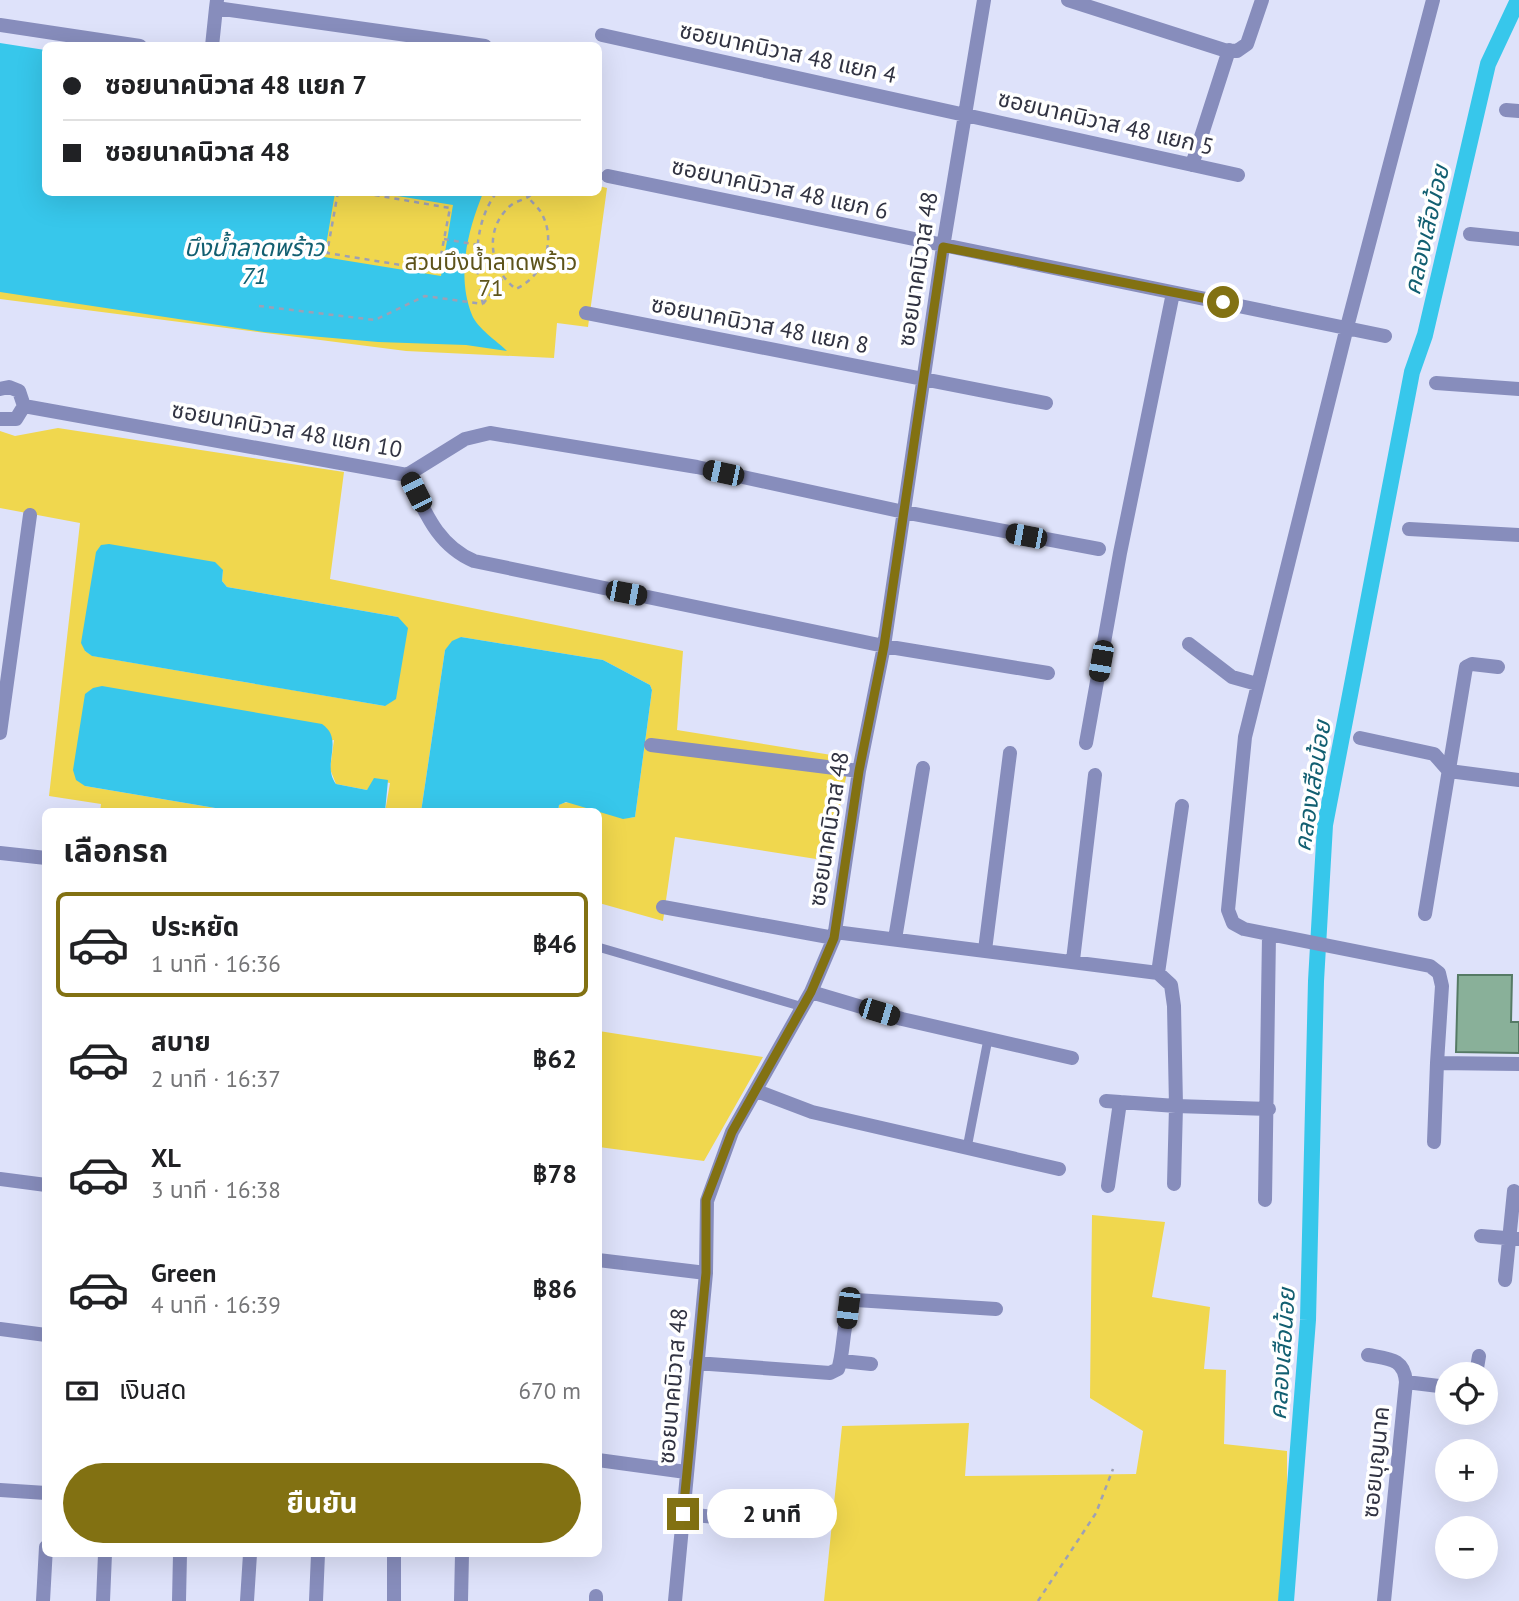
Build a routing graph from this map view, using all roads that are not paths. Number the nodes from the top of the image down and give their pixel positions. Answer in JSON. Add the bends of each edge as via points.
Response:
{"nodes":[{"id":1,"x":984,"y":0,"type":"edge"},
{"id":2,"x":1068,"y":0,"type":"edge"},
{"id":3,"x":1262,"y":0,"type":"edge"},
{"id":4,"x":1433,"y":0,"type":"edge"},
{"id":5,"x":216,"y":4,"type":"edge"},
{"id":6,"x":0,"y":25,"type":"edge"},
{"id":7,"x":602,"y":35,"type":"dead end"},
{"id":8,"x":114,"y":42,"type":"edge"},
{"id":9,"x":212,"y":42,"type":"edge"},
{"id":10,"x":459,"y":42,"type":"edge"},
{"id":11,"x":1228,"y":50,"type":"junction"},
{"id":12,"x":964,"y":113,"type":"junction"},
{"id":13,"x":1192,"y":165,"type":"junction"},
{"id":14,"x":1237,"y":175,"type":"dead end"},
{"id":15,"x":608,"y":176,"type":"dead end"},
{"id":16,"x":1470,"y":234,"type":"dead end"},
{"id":17,"x":1519,"y":239,"type":"edge"},
{"id":18,"x":943,"y":247,"type":"junction"},
{"id":19,"x":1173,"y":293,"type":"junction"},
{"id":20,"x":586,"y":313,"type":"dead end"},
{"id":21,"x":1347,"y":327,"type":"junction"},
{"id":22,"x":1385,"y":336,"type":"dead end"},
{"id":23,"x":923,"y":381,"type":"junction"},
{"id":24,"x":1436,"y":383,"type":"dead end"},
{"id":25,"x":1519,"y":388,"type":"edge"},
{"id":26,"x":0,"y":389,"type":"edge"},
{"id":27,"x":1046,"y":403,"type":"dead end"},
{"id":28,"x":24,"y":406,"type":"junction"},
{"id":29,"x":0,"y":419,"type":"edge"},
{"id":30,"x":407,"y":475,"type":"junction"},
{"id":31,"x":904,"y":512,"type":"junction"},
{"id":32,"x":30,"y":515,"type":"dead end"},
{"id":33,"x":1409,"y":529,"type":"dead end"},
{"id":34,"x":1519,"y":535,"type":"edge"},
{"id":35,"x":1099,"y":550,"type":"dead end"},
{"id":36,"x":1189,"y":643,"type":"dead end"},
{"id":37,"x":884,"y":646,"type":"junction"},
{"id":38,"x":1498,"y":667,"type":"dead end"},
{"id":39,"x":1048,"y":673,"type":"dead end"},
{"id":40,"x":1257,"y":684,"type":"junction"},
{"id":41,"x":0,"y":733,"type":"edge"},
{"id":42,"x":1360,"y":738,"type":"dead end"},
{"id":43,"x":1086,"y":743,"type":"dead end"},
{"id":44,"x":651,"y":745,"type":"dead end"},
{"id":45,"x":1010,"y":753,"type":"dead end"},
{"id":46,"x":923,"y":768,"type":"dead end"},
{"id":47,"x":859,"y":771,"type":"junction"},
{"id":48,"x":1449,"y":771,"type":"junction"},
{"id":49,"x":1096,"y":775,"type":"dead end"},
{"id":50,"x":1519,"y":780,"type":"edge"},
{"id":51,"x":1181,"y":806,"type":"dead end"},
{"id":52,"x":0,"y":853,"type":"edge"},
{"id":53,"x":42,"y":858,"type":"edge"},
{"id":54,"x":663,"y":907,"type":"dead end"},
{"id":55,"x":1425,"y":914,"type":"dead end"},
{"id":56,"x":835,"y":935,"type":"junction"},
{"id":57,"x":1269,"y":935,"type":"junction"},
{"id":58,"x":895,"y":939,"type":"junction"},
{"id":59,"x":602,"y":948,"type":"edge"},
{"id":60,"x":985,"y":950,"type":"junction"},
{"id":61,"x":1073,"y":960,"type":"junction"},
{"id":62,"x":1158,"y":973,"type":"junction"},
{"id":63,"x":811,"y":992,"type":"junction"},
{"id":64,"x":803,"y":1007,"type":"junction"},
{"id":65,"x":988,"y":1039,"type":"junction"},
{"id":66,"x":1072,"y":1058,"type":"dead end"},
{"id":67,"x":1437,"y":1063,"type":"junction"},
{"id":68,"x":1519,"y":1064,"type":"edge"},
{"id":69,"x":757,"y":1091,"type":"junction"},
{"id":70,"x":1176,"y":1106,"type":"junction"},
{"id":71,"x":1269,"y":1109,"type":"junction"},
{"id":72,"x":1434,"y":1142,"type":"dead end"},
{"id":73,"x":967,"y":1148,"type":"junction"},
{"id":74,"x":1059,"y":1169,"type":"dead end"},
{"id":75,"x":0,"y":1179,"type":"edge"},
{"id":76,"x":42,"y":1184,"type":"edge"},
{"id":77,"x":1174,"y":1184,"type":"dead end"},
{"id":78,"x":1108,"y":1186,"type":"dead end"},
{"id":79,"x":1514,"y":1191,"type":"dead end"},
{"id":80,"x":1265,"y":1200,"type":"dead end"},
{"id":81,"x":1481,"y":1236,"type":"dead end"},
{"id":82,"x":1515,"y":1239,"type":"edge"},
{"id":83,"x":602,"y":1263,"type":"edge"},
{"id":84,"x":706,"y":1273,"type":"junction"},
{"id":85,"x":1505,"y":1280,"type":"dead end"},
{"id":86,"x":996,"y":1309,"type":"dead end"},
{"id":87,"x":0,"y":1329,"type":"edge"},
{"id":88,"x":42,"y":1334,"type":"edge"},
{"id":89,"x":1368,"y":1355,"type":"dead end"},
{"id":90,"x":1479,"y":1356,"type":"dead end"},
{"id":91,"x":842,"y":1361,"type":"junction"},
{"id":92,"x":1478,"y":1362,"type":"edge"},
{"id":93,"x":696,"y":1363,"type":"junction"},
{"id":94,"x":871,"y":1364,"type":"dead end"},
{"id":95,"x":1406,"y":1382,"type":"junction"},
{"id":96,"x":1435,"y":1386,"type":"edge"},
{"id":97,"x":602,"y":1461,"type":"edge"},
{"id":98,"x":687,"y":1472,"type":"junction"},
{"id":99,"x":0,"y":1490,"type":"edge"},
{"id":100,"x":42,"y":1493,"type":"edge"},
{"id":101,"x":683,"y":1514,"type":"junction"},
{"id":102,"x":780,"y":1523,"type":"dead end"},
{"id":103,"x":45,"y":1557,"type":"edge"},
{"id":104,"x":105,"y":1557,"type":"edge"},
{"id":105,"x":180,"y":1557,"type":"edge"},
{"id":106,"x":250,"y":1557,"type":"edge"},
{"id":107,"x":318,"y":1557,"type":"edge"},
{"id":108,"x":394,"y":1557,"type":"edge"},
{"id":109,"x":462,"y":1557,"type":"edge"},
{"id":110,"x":43,"y":1601,"type":"edge"},
{"id":111,"x":103,"y":1601,"type":"edge"},
{"id":112,"x":179,"y":1601,"type":"edge"},
{"id":113,"x":247,"y":1601,"type":"edge"},
{"id":114,"x":316,"y":1601,"type":"edge"},
{"id":115,"x":394,"y":1601,"type":"edge"},
{"id":116,"x":461,"y":1601,"type":"edge"},
{"id":117,"x":675,"y":1601,"type":"edge"},
{"id":118,"x":1384,"y":1601,"type":"edge"}],
"edges":[{"from":1,"to":12,"type":"street","name":"ซอยนาคนิวาส 48"},
{"from":2,"to":11,"type":"street"},
{"from":3,"to":11,"type":"street","via":[[1247,44],[1237,51]]},
{"from":4,"to":21,"type":"street"},
{"from":5,"to":9,"type":"street"},
{"from":5,"to":10,"type":"street"},
{"from":6,"to":8,"type":"street"},
{"from":7,"to":12,"type":"street","name":"ซอยนาคนิวาส 48 แยก 4"},
{"from":11,"to":13,"type":"street"},
{"from":12,"to":13,"type":"street","name":"ซอยนาคนิวาส 48 แยก 5"},
{"from":12,"to":18,"type":"street","name":"ซอยนาคนิวาส 48"},
{"from":13,"to":14,"type":"street","name":"ซอยนาคนิวาส 48 แยก 5"},
{"from":15,"to":18,"type":"street","name":"ซอยนาคนิวาส 48 แยก 6"},
{"from":16,"to":17,"type":"street"},
{"from":18,"to":19,"type":"street","name":"ซอยนาคนิวาส 48 แยก 6"},
{"from":18,"to":23,"type":"street","name":"ซอยนาคนิวาส 48"},
{"from":19,"to":21,"type":"street","name":"ซอยนาคนิวาส 48 แยก 6"},
{"from":19,"to":43,"type":"street"},
{"from":20,"to":23,"type":"street","name":"ซอยนาคนิวาส 48 แยก 8"},
{"from":21,"to":22,"type":"street","name":"ซอยนาคนิวาส 48 แยก 6"},
{"from":21,"to":40,"type":"street"},
{"from":23,"to":27,"type":"street","name":"ซอยนาคนิวาส 48 แยก 8"},
{"from":23,"to":31,"type":"street","name":"ซอยนาคนิวาส 48"},
{"from":24,"to":25,"type":"street"},
{"from":26,"to":28,"type":"street","via":[[19,391]]},
{"from":28,"to":29,"type":"street","via":[[16,419]]},
{"from":28,"to":30,"type":"street","name":"ซอยนาคนิวาส 48 แยก 10"},
{"from":30,"to":31,"type":"street","name":"ซอยนาคนิวาส 48 แยก 10","via":[[465,439],[489,433],[696,467]]},
{"from":30,"to":37,"type":"street","via":[[442,540],[474,561]]},
{"from":31,"to":35,"type":"street","name":"ซอยนาคนิวาส 48 แยก 10"},
{"from":31,"to":37,"type":"street","name":"ซอยนาคนิวาส 48"},
{"from":32,"to":41,"type":"street"},
{"from":33,"to":34,"type":"street"},
{"from":36,"to":40,"type":"street","via":[[1232,677]]},
{"from":37,"to":39,"type":"street"},
{"from":37,"to":47,"type":"street","name":"ซอยนาคนิวาส 48"},
{"from":38,"to":48,"type":"street","via":[[1466,667]]},
{"from":40,"to":57,"type":"street","via":[[1245,737],[1228,909],[1233,923]]},
{"from":42,"to":48,"type":"street","via":[[1434,754]]},
{"from":44,"to":47,"type":"street"},
{"from":45,"to":60,"type":"street"},
{"from":46,"to":58,"type":"street"},
{"from":47,"to":56,"type":"street","name":"ซอยนาคนิวาส 48"},
{"from":48,"to":50,"type":"street"},
{"from":48,"to":55,"type":"street"},
{"from":49,"to":61,"type":"street"},
{"from":51,"to":62,"type":"street"},
{"from":52,"to":53,"type":"street"},
{"from":54,"to":56,"type":"street"},
{"from":56,"to":58,"type":"street"},
{"from":56,"to":63,"type":"street","name":"ซอยนาคนิวาส 48"},
{"from":57,"to":67,"type":"street","via":[[1430,966],[1440,973]]},
{"from":57,"to":71,"type":"street"},
{"from":58,"to":60,"type":"street"},
{"from":59,"to":64,"type":"lane"},
{"from":60,"to":61,"type":"street"},
{"from":61,"to":62,"type":"street"},
{"from":62,"to":70,"type":"street","via":[[1171,985],[1174,1006]]},
{"from":63,"to":64,"type":"street","name":"ซอยนาคนิวาส 48"},
{"from":63,"to":65,"type":"street"},
{"from":64,"to":69,"type":"street","name":"ซอยนาคนิวาส 48"},
{"from":65,"to":66,"type":"street"},
{"from":65,"to":73,"type":"lane"},
{"from":67,"to":68,"type":"street"},
{"from":67,"to":72,"type":"street"},
{"from":69,"to":73,"type":"street","via":[[812,1112]]},
{"from":69,"to":84,"type":"street","name":"ซอยนาคนิวาส 48","via":[[732,1132],[706,1200]]},
{"from":70,"to":71,"type":"street"},
{"from":70,"to":77,"type":"street"},
{"from":70,"to":78,"type":"street","via":[[1113,1102]]},
{"from":71,"to":80,"type":"street"},
{"from":73,"to":74,"type":"street"},
{"from":75,"to":76,"type":"street"},
{"from":79,"to":82,"type":"street"},
{"from":81,"to":82,"type":"street"},
{"from":82,"to":85,"type":"street"},
{"from":83,"to":84,"type":"street"},
{"from":84,"to":93,"type":"street","name":"ซอยนาคนิวาส 48"},
{"from":86,"to":91,"type":"street","via":[[856,1300],[848,1308]]},
{"from":87,"to":88,"type":"street"},
{"from":89,"to":95,"type":"street","name":"ซอยบุญนาค","via":[[1397,1360],[1405,1369]]},
{"from":90,"to":92,"type":"street"},
{"from":91,"to":93,"type":"street","via":[[830,1373]]},
{"from":91,"to":94,"type":"street"},
{"from":93,"to":98,"type":"street","name":"ซอยนาคนิวาส 48"},
{"from":95,"to":96,"type":"street"},
{"from":95,"to":118,"type":"street","name":"ซอยบุญนาค"},
{"from":97,"to":98,"type":"street"},
{"from":98,"to":101,"type":"street","name":"ซอยนาคนิวาส 48"},
{"from":99,"to":100,"type":"street"},
{"from":101,"to":102,"type":"street"},
{"from":101,"to":117,"type":"street","name":"ซอยนาคนิวาส 48"},
{"from":103,"to":110,"type":"street"},
{"from":104,"to":111,"type":"street"},
{"from":105,"to":112,"type":"street"},
{"from":106,"to":113,"type":"street"},
{"from":107,"to":114,"type":"street"},
{"from":108,"to":115,"type":"street"},
{"from":109,"to":116,"type":"street"}]}
